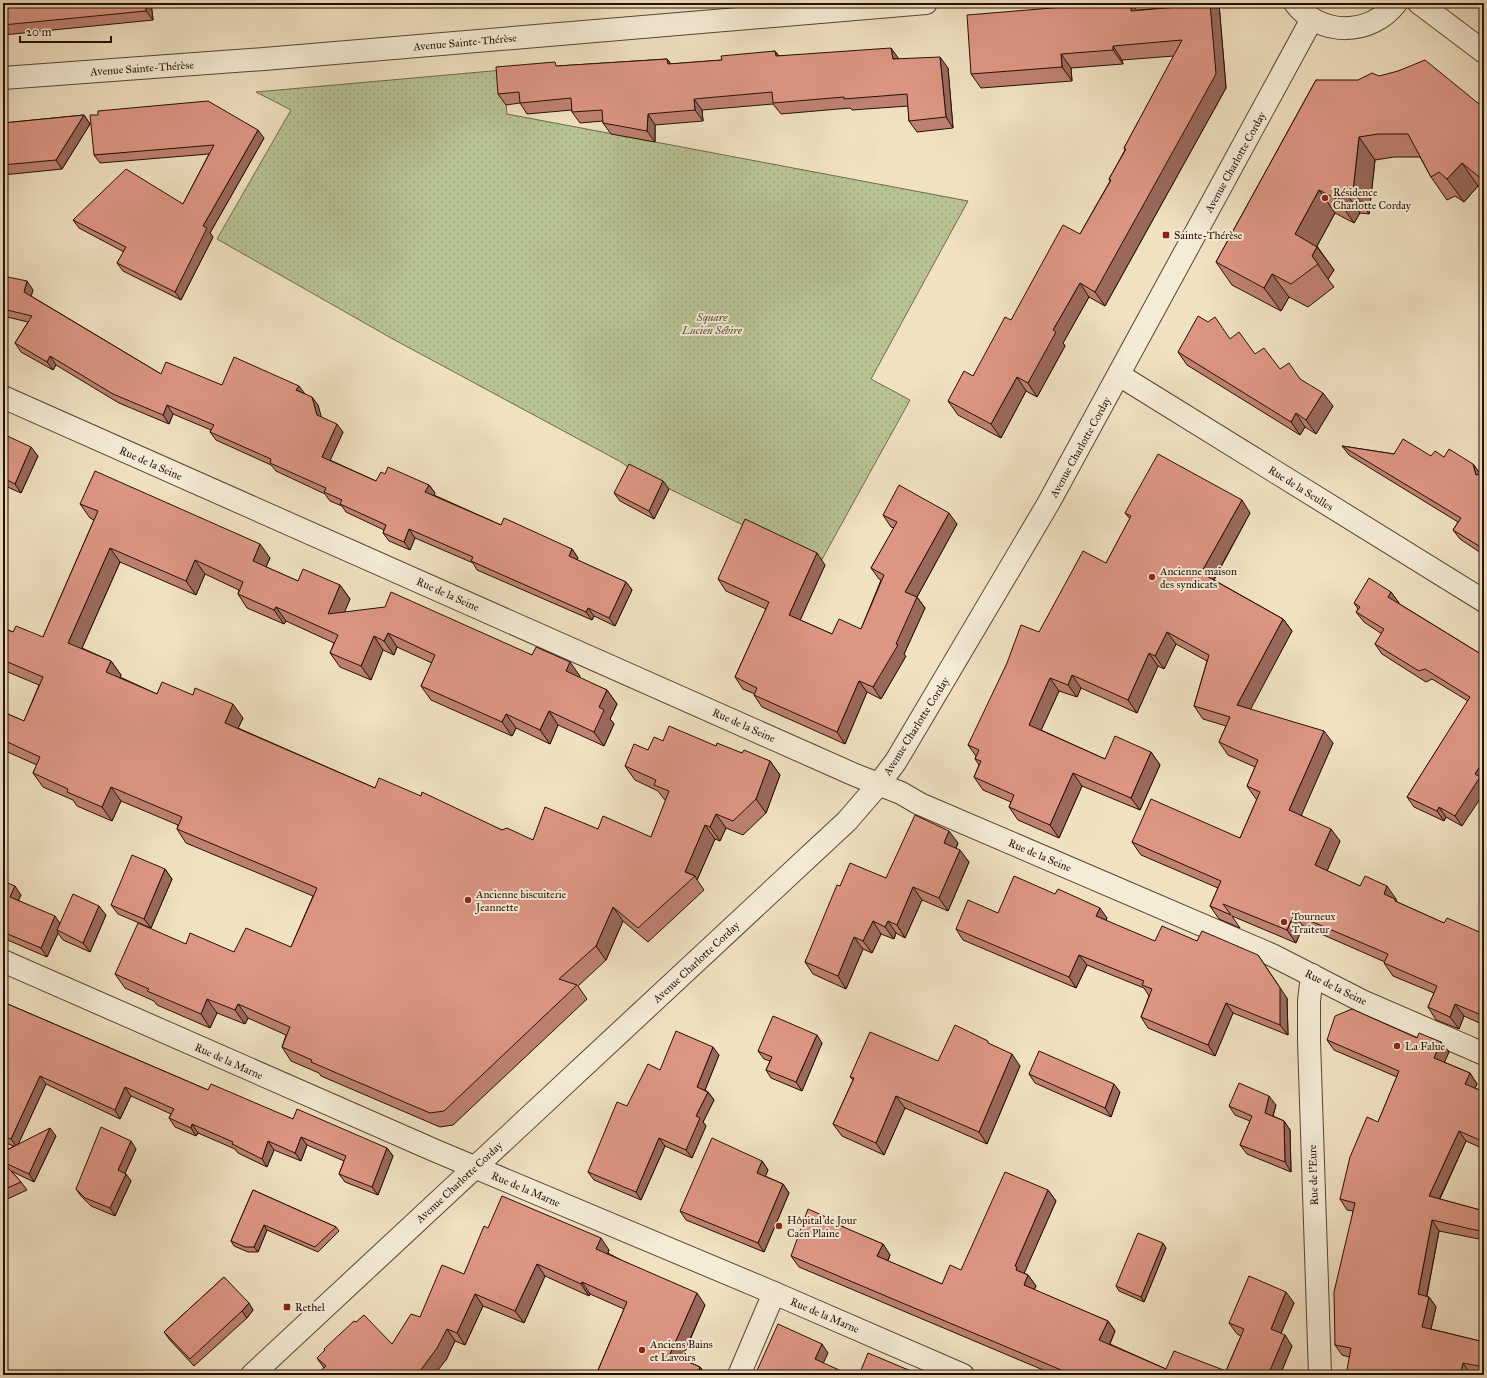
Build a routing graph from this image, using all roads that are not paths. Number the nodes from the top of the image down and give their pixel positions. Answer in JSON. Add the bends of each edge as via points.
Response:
{"nodes":[{"id":1,"x":926,"y":3,"type":"edge"},
{"id":2,"x":1295,"y":3,"type":"edge"},
{"id":3,"x":1396,"y":3,"type":"edge"},
{"id":4,"x":1419,"y":3,"type":"edge"},
{"id":5,"x":1312,"y":19,"type":"junction"},
{"id":6,"x":1484,"y":52,"type":"edge"},
{"id":7,"x":3,"y":78,"type":"edge"},
{"id":8,"x":1119,"y":375,"type":"junction"},
{"id":9,"x":3,"y":397,"type":"edge"},
{"id":10,"x":1484,"y":601,"type":"edge"},
{"id":11,"x":879,"y":784,"type":"junction"},
{"id":12,"x":3,"y":961,"type":"edge"},
{"id":13,"x":1312,"y":975,"type":"junction"},
{"id":14,"x":1484,"y":1054,"type":"edge"},
{"id":15,"x":475,"y":1167,"type":"junction"},
{"id":16,"x":774,"y":1293,"type":"junction"},
{"id":17,"x":252,"y":1375,"type":"edge"},
{"id":18,"x":739,"y":1375,"type":"edge"},
{"id":19,"x":963,"y":1375,"type":"edge"},
{"id":20,"x":1320,"y":1375,"type":"edge"}],
"edges":[{"from":1,"to":7,"type":"street","name":"Avenue Sainte-Thérèse","via":[[264,59]]},
{"from":2,"to":5,"type":"street"},
{"from":3,"to":5,"type":"street","via":[[1385,15],[1358,28],[1328,26]]},
{"from":4,"to":6,"type":"street"},
{"from":5,"to":8,"type":"street","name":"Avenue Charlotte Corday"},
{"from":8,"to":10,"type":"street","name":"Rue de la Seulles"},
{"from":8,"to":11,"type":"street","name":"Avenue Charlotte Corday","via":[[1048,504],[896,760]]},
{"from":9,"to":11,"type":"street","name":"Rue de la Seine"},
{"from":11,"to":13,"type":"street","name":"Rue de la Seine","via":[[1272,955]]},
{"from":11,"to":15,"type":"street","name":"Avenue Charlotte Corday","via":[[847,821]]},
{"from":12,"to":15,"type":"street","name":"Rue de la Marne"},
{"from":13,"to":14,"type":"street","name":"Rue de la Seine","via":[[1362,1001]]},
{"from":13,"to":20,"type":"street","name":"Rue de l'Eure","via":[[1309,1041]]},
{"from":15,"to":16,"type":"street","name":"Rue de la Marne"},
{"from":15,"to":17,"type":"street","name":"Avenue Charlotte Corday"},
{"from":16,"to":18,"type":"street"},
{"from":16,"to":19,"type":"street","name":"Rue de la Marne"}]}
